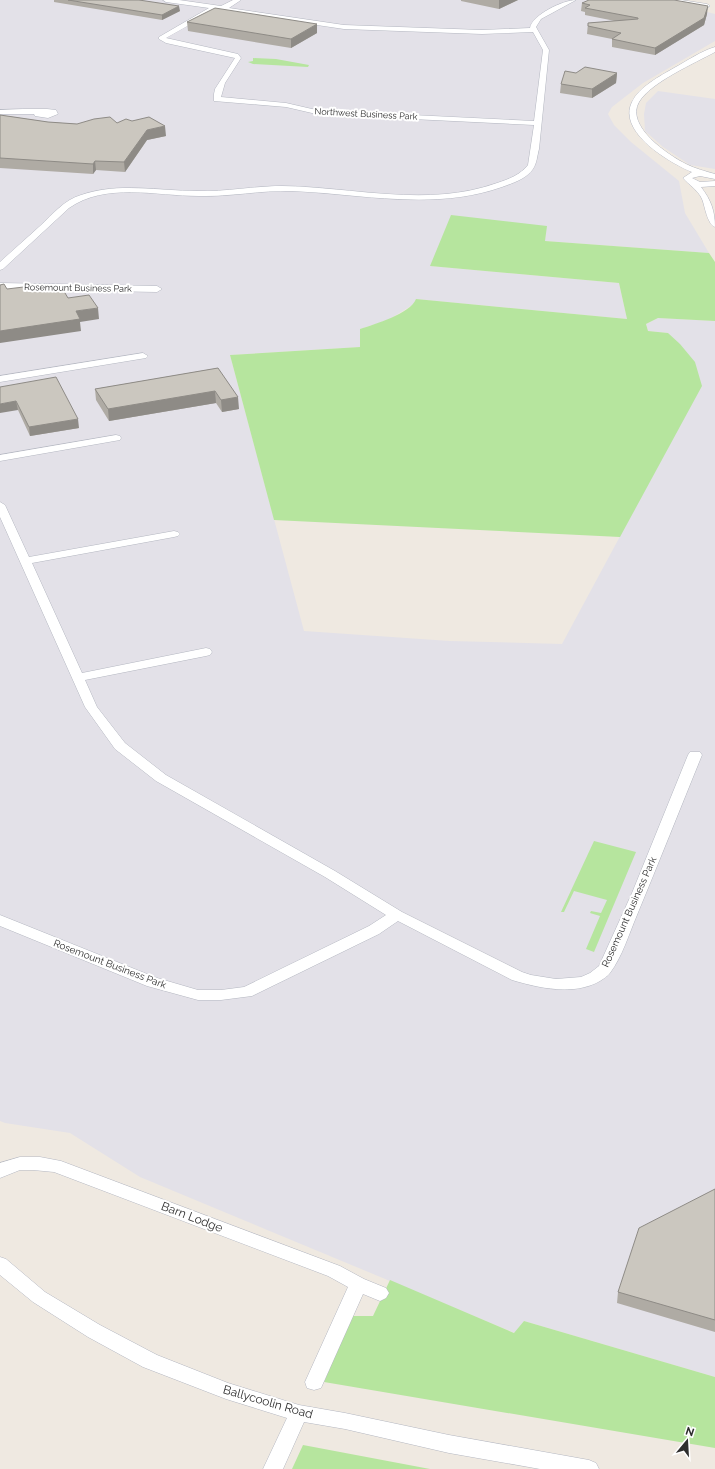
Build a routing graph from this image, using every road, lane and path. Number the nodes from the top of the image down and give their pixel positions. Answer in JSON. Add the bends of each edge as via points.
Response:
{"nodes":[{"id":1,"x":166,"y":0,"type":"edge"},
{"id":2,"x":238,"y":0,"type":"edge"},
{"id":3,"x":668,"y":0,"type":"edge"},
{"id":4,"x":571,"y":1,"type":"edge"},
{"id":5,"x":707,"y":2,"type":"edge"},
{"id":6,"x":218,"y":8,"type":"junction"},
{"id":7,"x":714,"y":9,"type":"dead end"},
{"id":8,"x":534,"y":30,"type":"junction"},
{"id":9,"x":715,"y":49,"type":"edge"},
{"id":10,"x":0,"y":112,"type":"edge"},
{"id":11,"x":39,"y":112,"type":"dead end"},
{"id":12,"x":537,"y":123,"type":"junction"},
{"id":13,"x":680,"y":164,"type":"junction"},
{"id":14,"x":702,"y":174,"type":"junction"},
{"id":15,"x":691,"y":180,"type":"junction"},
{"id":16,"x":714,"y":181,"type":"edge"},
{"id":17,"x":705,"y":197,"type":"junction"},
{"id":18,"x":715,"y":224,"type":"edge"},
{"id":19,"x":0,"y":267,"type":"edge"},
{"id":20,"x":0,"y":286,"type":"edge"},
{"id":21,"x":157,"y":289,"type":"dead end"},
{"id":22,"x":143,"y":356,"type":"dead end"},
{"id":23,"x":0,"y":379,"type":"edge"},
{"id":24,"x":116,"y":438,"type":"dead end"},
{"id":25,"x":0,"y":458,"type":"edge"},
{"id":26,"x":0,"y":504,"type":"edge"},
{"id":27,"x":174,"y":534,"type":"dead end"},
{"id":28,"x":26,"y":561,"type":"junction"},
{"id":29,"x":206,"y":652,"type":"dead end"},
{"id":30,"x":77,"y":678,"type":"junction"},
{"id":31,"x":695,"y":755,"type":"dead end"},
{"id":32,"x":397,"y":915,"type":"junction"},
{"id":33,"x":0,"y":920,"type":"edge"},
{"id":34,"x":0,"y":1172,"type":"edge"},
{"id":35,"x":0,"y":1264,"type":"edge"},
{"id":36,"x":358,"y":1284,"type":"junction"},
{"id":37,"x":380,"y":1293,"type":"dead end"},
{"id":38,"x":314,"y":1382,"type":"dead end"},
{"id":39,"x":299,"y":1413,"type":"junction"},
{"id":40,"x":273,"y":1469,"type":"edge"},
{"id":41,"x":589,"y":1469,"type":"edge"}],
"edges":[{"from":1,"to":6,"type":"street"},
{"from":2,"to":6,"type":"street"},
{"from":3,"to":5,"type":"street"},
{"from":4,"to":8,"type":"street","via":[[539,18],[534,24]]},
{"from":5,"to":7,"type":"street"},
{"from":6,"to":8,"type":"street","via":[[344,27],[482,32]]},
{"from":6,"to":12,"type":"street","name":"Northwest Business Park","via":[[161,38],[236,54],[238,58],[216,95],[217,99],[286,105],[330,113]]},
{"from":8,"to":12,"type":"street","via":[[546,50]]},
{"from":9,"to":13,"type":"street","via":[[644,92],[636,101],[632,112],[639,132],[652,145]]},
{"from":10,"to":11,"type":"street"},
{"from":12,"to":19,"type":"street","via":[[533,161],[530,167],[515,179],[482,192],[423,198],[270,188],[202,194],[124,190],[97,193],[68,205]]},
{"from":13,"to":14,"type":"street"},
{"from":13,"to":15,"type":"street"},
{"from":14,"to":15,"type":"street"},
{"from":14,"to":16,"type":"street"},
{"from":15,"to":16,"type":"street"},
{"from":15,"to":17,"type":"street"},
{"from":16,"to":17,"type":"street","via":[[707,188]]},
{"from":17,"to":18,"type":"street"},
{"from":20,"to":21,"type":"street","name":"Rosemount Business Park"},
{"from":22,"to":23,"type":"street"},
{"from":24,"to":25,"type":"street"},
{"from":26,"to":28,"type":"street","name":"Rosemount Business Park"},
{"from":27,"to":28,"type":"street"},
{"from":28,"to":30,"type":"street","name":"Rosemount Business Park"},
{"from":29,"to":30,"type":"street"},
{"from":30,"to":32,"type":"street","name":"Rosemount Business Park","via":[[91,706],[120,746],[161,778]]},
{"from":31,"to":32,"type":"street","name":"Rosemount Business Park","via":[[610,960],[604,970],[595,977],[571,984],[543,983],[516,976]]},
{"from":32,"to":33,"type":"street","name":"Rosemount Business Park","via":[[374,930],[247,992],[221,995],[198,995],[152,982]]},
{"from":34,"to":36,"type":"street","name":"Barn Lodge","via":[[27,1162],[55,1166],[327,1268]]},
{"from":35,"to":39,"type":"street","name":"Ballycoolin Road","via":[[39,1297],[94,1331],[150,1360],[226,1391]]},
{"from":36,"to":37,"type":"street","name":"Barn Lodge"},
{"from":36,"to":38,"type":"street"},
{"from":39,"to":40,"type":"street"},
{"from":39,"to":41,"type":"street","name":"Ballycoolin Road"}]}
